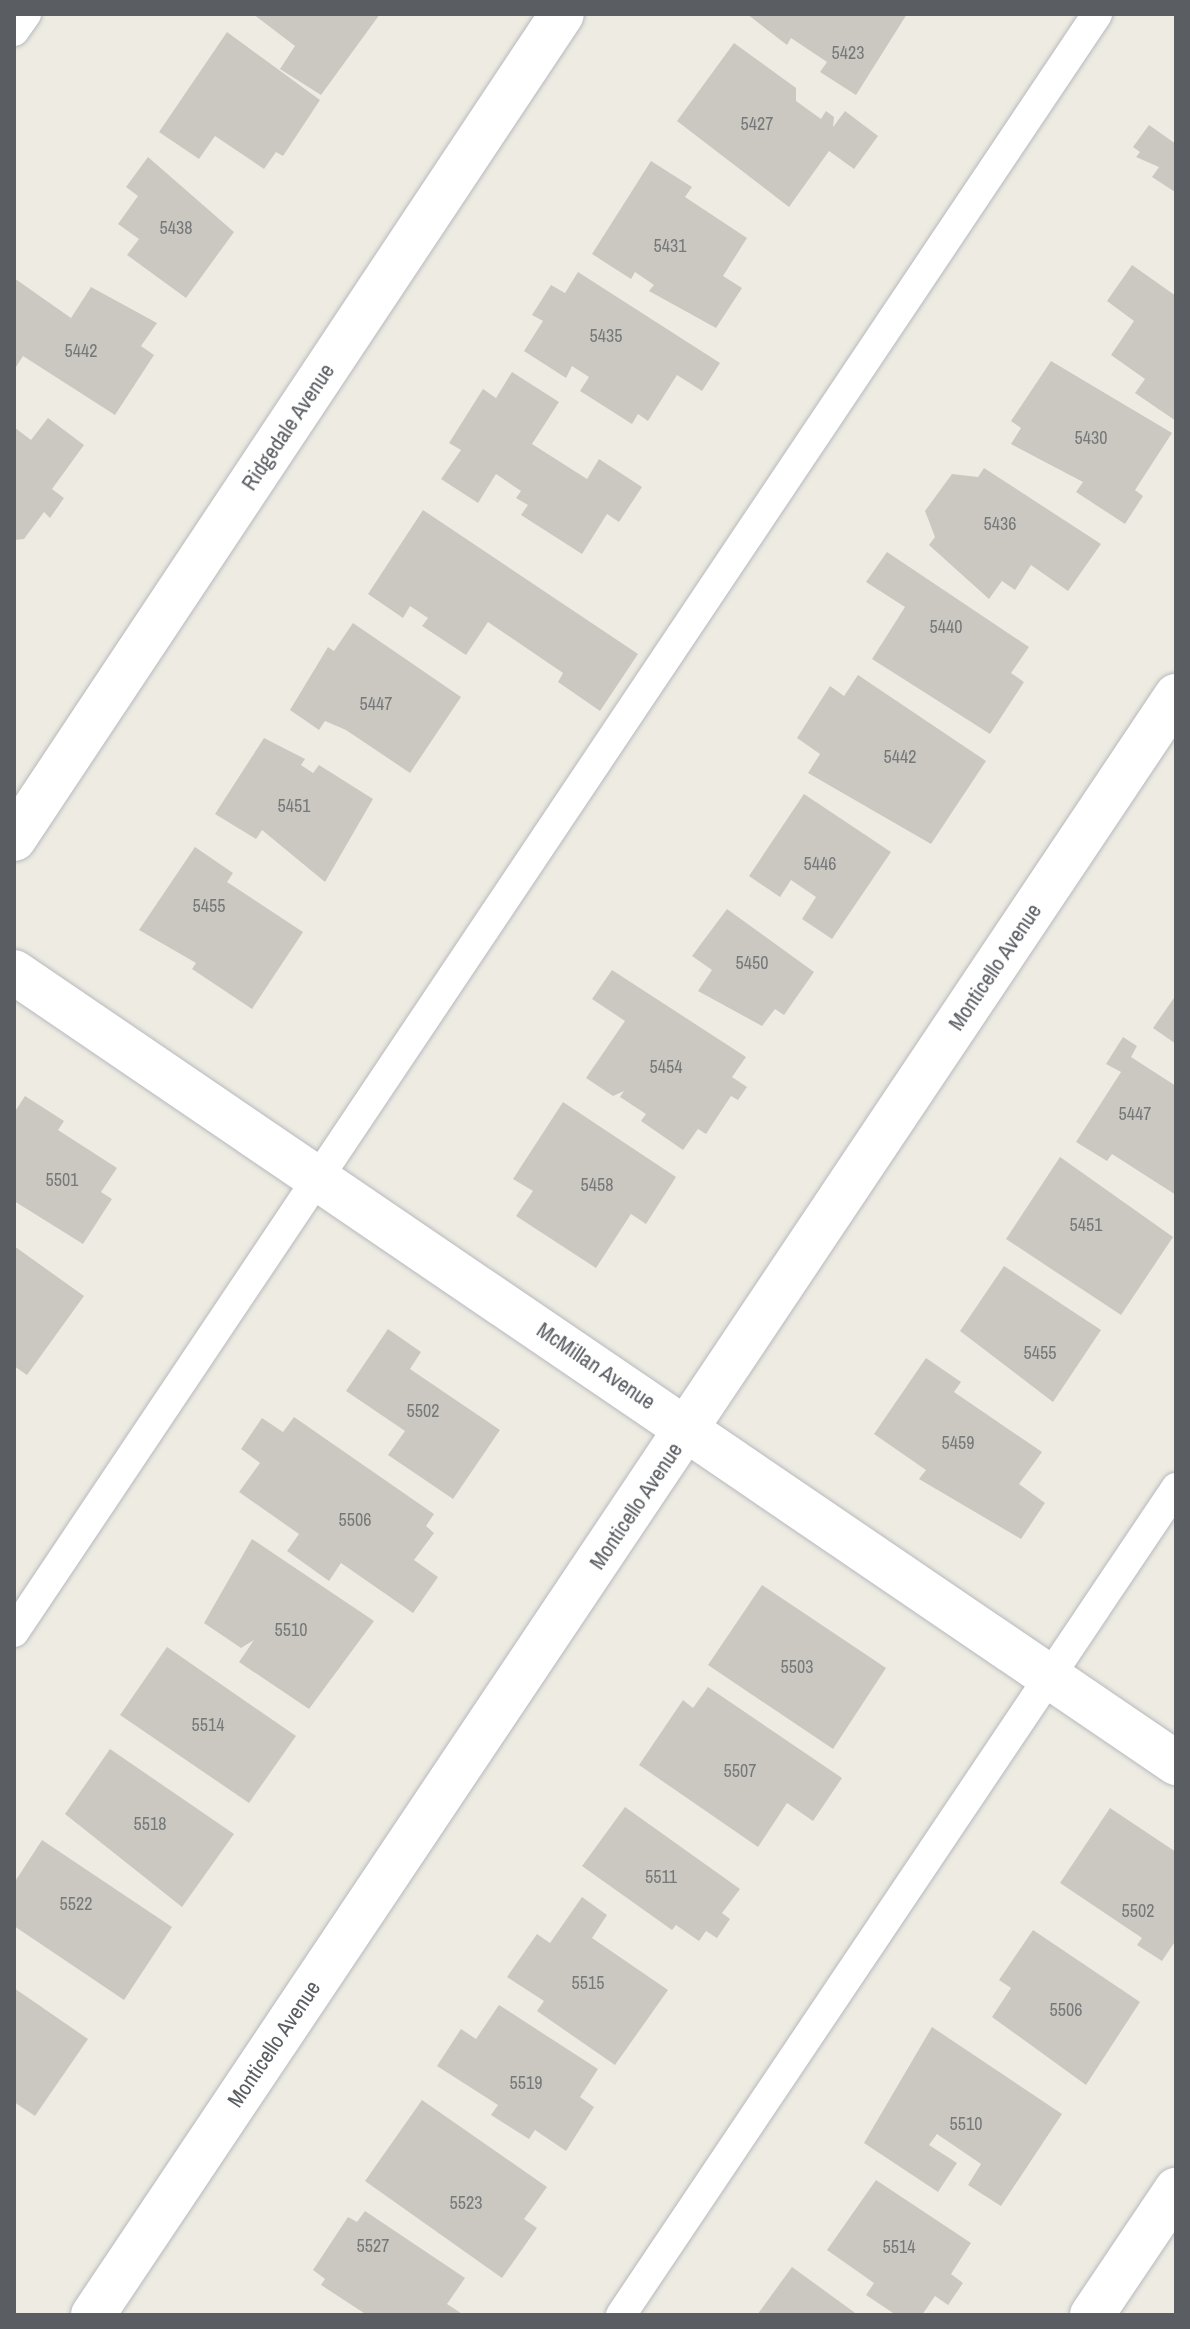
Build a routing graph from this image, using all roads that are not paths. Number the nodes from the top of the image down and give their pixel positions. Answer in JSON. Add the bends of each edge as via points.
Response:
{"nodes":[{"id":1,"x":26,"y":14,"type":"edge"},
{"id":2,"x":562,"y":14,"type":"edge"},
{"id":3,"x":1097,"y":14,"type":"edge"},
{"id":4,"x":14,"y":31,"type":"edge"},
{"id":5,"x":1176,"y":696,"type":"edge"},
{"id":6,"x":14,"y":839,"type":"edge"},
{"id":7,"x":14,"y":972,"type":"edge"},
{"id":8,"x":317,"y":1181,"type":"junction"},
{"id":9,"x":689,"y":1428,"type":"junction"},
{"id":10,"x":1176,"y":1488,"type":"edge"},
{"id":11,"x":14,"y":1632,"type":"edge"},
{"id":12,"x":1050,"y":1677,"type":"junction"},
{"id":13,"x":1176,"y":1763,"type":"edge"},
{"id":14,"x":1176,"y":2190,"type":"edge"},
{"id":15,"x":93,"y":2315,"type":"edge"},
{"id":16,"x":621,"y":2315,"type":"edge"},
{"id":17,"x":1092,"y":2315,"type":"edge"}],
"edges":[{"from":1,"to":4,"type":"lane"},
{"from":2,"to":6,"type":"street","name":"Ridgedale Avenue"},
{"from":3,"to":8,"type":"lane"},
{"from":5,"to":9,"type":"street","name":"Monticello Avenue"},
{"from":7,"to":8,"type":"street","name":"McMillan Avenue"},
{"from":8,"to":9,"type":"street","name":"McMillan Avenue"},
{"from":8,"to":11,"type":"lane"},
{"from":9,"to":12,"type":"street","name":"McMillan Avenue"},
{"from":9,"to":15,"type":"street","name":"Monticello Avenue"},
{"from":10,"to":12,"type":"lane"},
{"from":12,"to":13,"type":"street","name":"McMillan Avenue"},
{"from":12,"to":16,"type":"lane"},
{"from":14,"to":17,"type":"street"}]}
